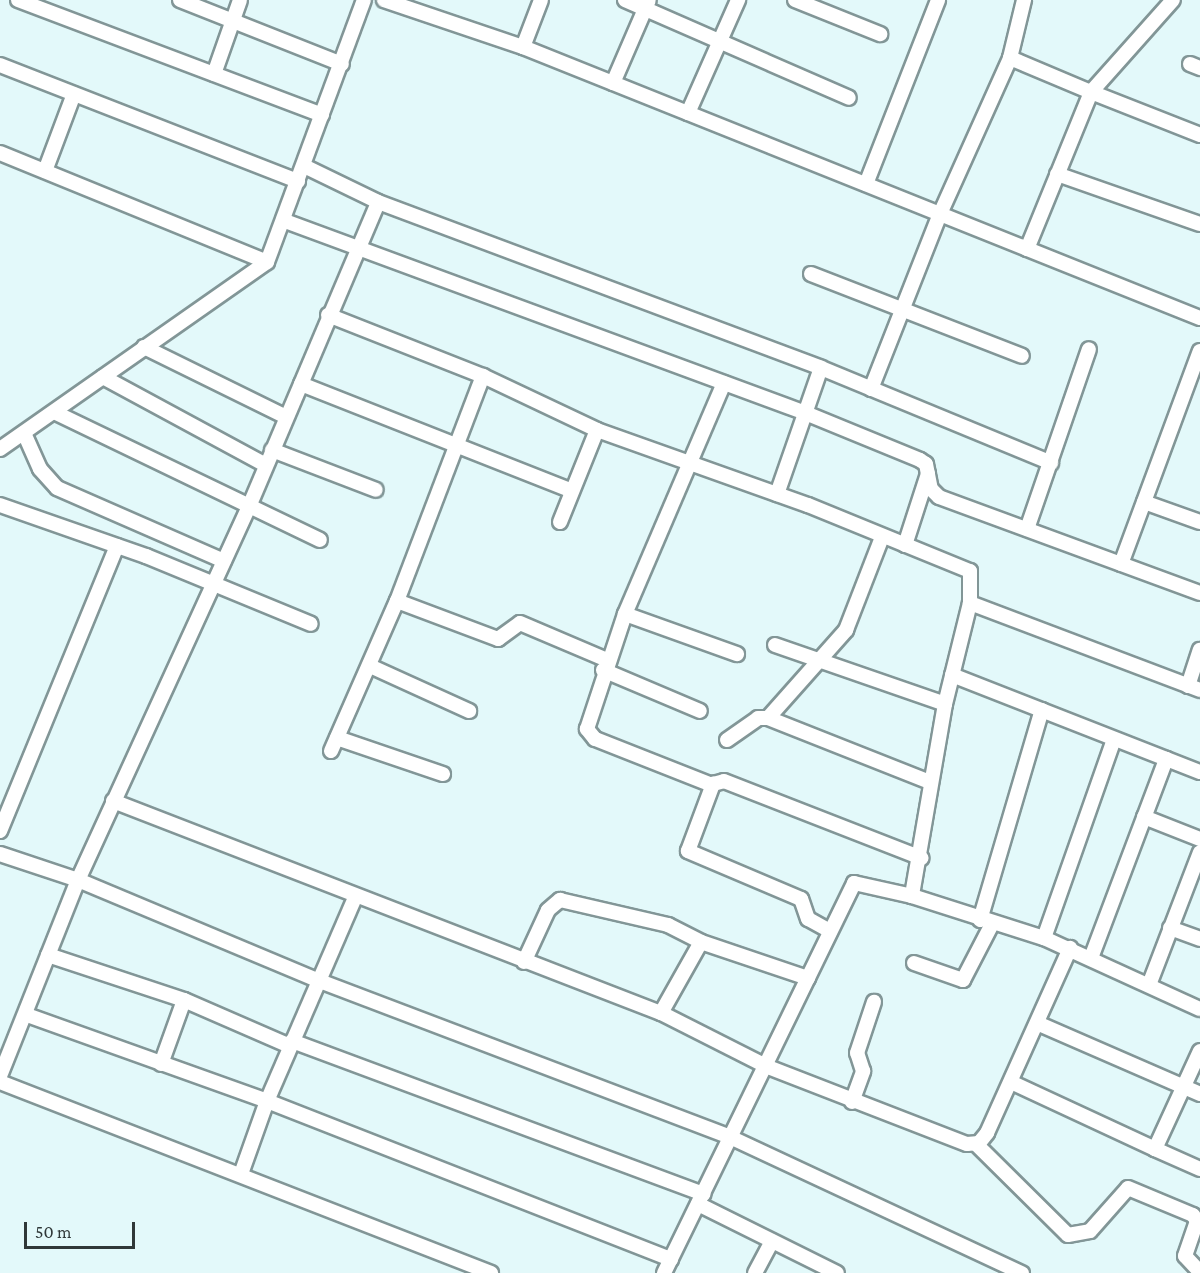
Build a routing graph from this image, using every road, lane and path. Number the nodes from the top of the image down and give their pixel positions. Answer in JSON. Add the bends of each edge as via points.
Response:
{"nodes":[{"id":1,"x":18,"y":0,"type":"edge"},
{"id":2,"x":180,"y":0,"type":"edge"},
{"id":3,"x":240,"y":0,"type":"edge"},
{"id":4,"x":364,"y":0,"type":"edge"},
{"id":5,"x":384,"y":0,"type":"edge"},
{"id":6,"x":541,"y":0,"type":"edge"},
{"id":7,"x":625,"y":0,"type":"edge"},
{"id":8,"x":738,"y":0,"type":"edge"},
{"id":9,"x":795,"y":0,"type":"edge"},
{"id":10,"x":938,"y":0,"type":"edge"},
{"id":11,"x":1024,"y":0,"type":"edge"},
{"id":12,"x":1173,"y":0,"type":"edge"},
{"id":13,"x":648,"y":4,"type":"edge"},
{"id":14,"x":820,"y":5,"type":"edge"},
{"id":15,"x":233,"y":21,"type":"junction"},
{"id":16,"x":879,"y":34,"type":"dead end"},
{"id":17,"x":721,"y":40,"type":"junction"},
{"id":18,"x":523,"y":47,"type":"junction"},
{"id":19,"x":1010,"y":58,"type":"junction"},
{"id":20,"x":0,"y":64,"type":"edge"},
{"id":21,"x":342,"y":64,"type":"junction"},
{"id":22,"x":214,"y":74,"type":"junction"},
{"id":23,"x":613,"y":83,"type":"junction"},
{"id":24,"x":1091,"y":92,"type":"junction"},
{"id":25,"x":74,"y":94,"type":"junction"},
{"id":26,"x":849,"y":98,"type":"dead end"},
{"id":27,"x":688,"y":113,"type":"junction"},
{"id":28,"x":322,"y":115,"type":"junction"},
{"id":29,"x":1200,"y":135,"type":"edge"},
{"id":30,"x":0,"y":153,"type":"edge"},
{"id":31,"x":304,"y":166,"type":"junction"},
{"id":32,"x":45,"y":171,"type":"junction"},
{"id":33,"x":1057,"y":174,"type":"junction"},
{"id":34,"x":298,"y":181,"type":"junction"},
{"id":35,"x":866,"y":184,"type":"junction"},
{"id":36,"x":378,"y":202,"type":"junction"},
{"id":37,"x":940,"y":214,"type":"junction"},
{"id":38,"x":285,"y":221,"type":"junction"},
{"id":39,"x":1200,"y":224,"type":"edge"},
{"id":40,"x":1027,"y":249,"type":"junction"},
{"id":41,"x":359,"y":250,"type":"junction"},
{"id":42,"x":267,"y":262,"type":"junction"},
{"id":43,"x":811,"y":274,"type":"dead end"},
{"id":44,"x":905,"y":310,"type":"junction"},
{"id":45,"x":328,"y":315,"type":"junction"},
{"id":46,"x":1200,"y":318,"type":"edge"},
{"id":47,"x":144,"y":347,"type":"junction"},
{"id":48,"x":1089,"y":348,"type":"dead end"},
{"id":49,"x":1200,"y":351,"type":"edge"},
{"id":50,"x":1022,"y":356,"type":"dead end"},
{"id":51,"x":821,"y":368,"type":"junction"},
{"id":52,"x":483,"y":376,"type":"junction"},
{"id":53,"x":103,"y":377,"type":"junction"},
{"id":54,"x":724,"y":383,"type":"junction"},
{"id":55,"x":301,"y":384,"type":"junction"},
{"id":56,"x":871,"y":389,"type":"junction"},
{"id":57,"x":54,"y":412,"type":"junction"},
{"id":58,"x":803,"y":412,"type":"junction"},
{"id":59,"x":286,"y":417,"type":"junction"},
{"id":60,"x":597,"y":430,"type":"junction"},
{"id":61,"x":24,"y":433,"type":"junction"},
{"id":62,"x":455,"y":443,"type":"junction"},
{"id":63,"x":0,"y":449,"type":"edge"},
{"id":64,"x":272,"y":450,"type":"junction"},
{"id":65,"x":1052,"y":463,"type":"junction"},
{"id":66,"x":266,"y":465,"type":"junction"},
{"id":67,"x":688,"y":466,"type":"junction"},
{"id":68,"x":928,"y":472,"type":"junction"},
{"id":69,"x":376,"y":490,"type":"dead end"},
{"id":70,"x":572,"y":491,"type":"junction"},
{"id":71,"x":777,"y":494,"type":"junction"},
{"id":72,"x":1144,"y":502,"type":"junction"},
{"id":73,"x":0,"y":505,"type":"edge"},
{"id":74,"x":248,"y":509,"type":"junction"},
{"id":75,"x":560,"y":522,"type":"dead end"},
{"id":76,"x":1200,"y":522,"type":"edge"},
{"id":77,"x":1027,"y":529,"type":"junction"},
{"id":78,"x":882,"y":537,"type":"junction"},
{"id":79,"x":320,"y":540,"type":"dead end"},
{"id":80,"x":905,"y":545,"type":"junction"},
{"id":81,"x":117,"y":546,"type":"junction"},
{"id":82,"x":224,"y":561,"type":"junction"},
{"id":83,"x":1122,"y":564,"type":"junction"},
{"id":84,"x":213,"y":585,"type":"junction"},
{"id":85,"x":1200,"y":593,"type":"edge"},
{"id":86,"x":397,"y":601,"type":"junction"},
{"id":87,"x":970,"y":603,"type":"junction"},
{"id":88,"x":625,"y":614,"type":"junction"},
{"id":89,"x":311,"y":624,"type":"dead end"},
{"id":90,"x":775,"y":645,"type":"dead end"},
{"id":91,"x":1200,"y":650,"type":"edge"},
{"id":92,"x":738,"y":654,"type":"dead end"},
{"id":93,"x":819,"y":661,"type":"junction"},
{"id":94,"x":605,"y":665,"type":"junction"},
{"id":95,"x":370,"y":666,"type":"junction"},
{"id":96,"x":952,"y":675,"type":"junction"},
{"id":97,"x":1194,"y":688,"type":"edge"},
{"id":98,"x":945,"y":704,"type":"junction"},
{"id":99,"x":1042,"y":710,"type":"junction"},
{"id":100,"x":469,"y":711,"type":"dead end"},
{"id":101,"x":700,"y":711,"type":"dead end"},
{"id":102,"x":768,"y":718,"type":"junction"},
{"id":103,"x":337,"y":738,"type":"junction"},
{"id":104,"x":1114,"y":739,"type":"junction"},
{"id":105,"x":727,"y":740,"type":"dead end"},
{"id":106,"x":331,"y":751,"type":"dead end"},
{"id":107,"x":1166,"y":759,"type":"junction"},
{"id":108,"x":1200,"y":772,"type":"edge"},
{"id":109,"x":443,"y":774,"type":"dead end"},
{"id":110,"x":930,"y":782,"type":"junction"},
{"id":111,"x":712,"y":785,"type":"junction"},
{"id":112,"x":112,"y":801,"type":"junction"},
{"id":113,"x":1144,"y":818,"type":"junction"},
{"id":114,"x":0,"y":831,"type":"edge"},
{"id":115,"x":1200,"y":839,"type":"edge"},
{"id":116,"x":0,"y":854,"type":"edge"},
{"id":117,"x":921,"y":858,"type":"junction"},
{"id":118,"x":1198,"y":861,"type":"edge"},
{"id":119,"x":78,"y":880,"type":"junction"},
{"id":120,"x":912,"y":896,"type":"junction"},
{"id":121,"x":354,"y":898,"type":"junction"},
{"id":122,"x":986,"y":922,"type":"junction"},
{"id":123,"x":1170,"y":928,"type":"junction"},
{"id":124,"x":830,"y":931,"type":"junction"},
{"id":125,"x":1044,"y":938,"type":"junction"},
{"id":126,"x":1200,"y":939,"type":"edge"},
{"id":127,"x":701,"y":942,"type":"junction"},
{"id":128,"x":1070,"y":948,"type":"junction"},
{"id":129,"x":48,"y":955,"type":"junction"},
{"id":130,"x":1091,"y":958,"type":"junction"},
{"id":131,"x":524,"y":962,"type":"junction"},
{"id":132,"x":914,"y":963,"type":"dead end"},
{"id":133,"x":808,"y":978,"type":"junction"},
{"id":134,"x":317,"y":980,"type":"junction"},
{"id":135,"x":1149,"y":985,"type":"junction"},
{"id":136,"x":184,"y":1000,"type":"junction"},
{"id":137,"x":874,"y":1002,"type":"dead end"},
{"id":138,"x":1200,"y":1009,"type":"edge"},
{"id":139,"x":661,"y":1013,"type":"junction"},
{"id":140,"x":27,"y":1016,"type":"junction"},
{"id":141,"x":1037,"y":1023,"type":"junction"},
{"id":142,"x":291,"y":1043,"type":"junction"},
{"id":143,"x":1200,"y":1051,"type":"edge"},
{"id":144,"x":3,"y":1061,"type":"edge"},
{"id":145,"x":161,"y":1064,"type":"junction"},
{"id":146,"x":768,"y":1067,"type":"junction"},
{"id":147,"x":0,"y":1076,"type":"edge"},
{"id":148,"x":0,"y":1082,"type":"edge"},
{"id":149,"x":1013,"y":1083,"type":"junction"},
{"id":150,"x":1184,"y":1086,"type":"junction"},
{"id":151,"x":1200,"y":1094,"type":"edge"},
{"id":152,"x":267,"y":1101,"type":"junction"},
{"id":153,"x":852,"y":1102,"type":"junction"},
{"id":154,"x":732,"y":1138,"type":"junction"},
{"id":155,"x":976,"y":1144,"type":"junction"},
{"id":156,"x":1155,"y":1149,"type":"junction"},
{"id":157,"x":1200,"y":1169,"type":"edge"},
{"id":158,"x":241,"y":1174,"type":"junction"},
{"id":159,"x":700,"y":1199,"type":"junction"},
{"id":160,"x":772,"y":1241,"type":"junction"},
{"id":161,"x":671,"y":1259,"type":"junction"},
{"id":162,"x":1200,"y":1272,"type":"edge"},
{"id":163,"x":492,"y":1273,"type":"edge"},
{"id":164,"x":664,"y":1273,"type":"edge"},
{"id":165,"x":755,"y":1273,"type":"edge"},
{"id":166,"x":837,"y":1273,"type":"edge"},
{"id":167,"x":1022,"y":1273,"type":"edge"}],
"edges":[{"from":1,"to":22,"type":"street"},
{"from":2,"to":15,"type":"street"},
{"from":3,"to":15,"type":"street"},
{"from":4,"to":21,"type":"street"},
{"from":5,"to":18,"type":"street"},
{"from":6,"to":18,"type":"street"},
{"from":7,"to":13,"type":"street"},
{"from":8,"to":17,"type":"street"},
{"from":9,"to":14,"type":"street"},
{"from":10,"to":35,"type":"street"},
{"from":11,"to":19,"type":"street"},
{"from":12,"to":24,"type":"street"},
{"from":13,"to":17,"type":"street"},
{"from":13,"to":23,"type":"street"},
{"from":14,"to":16,"type":"street"},
{"from":15,"to":21,"type":"street"},
{"from":15,"to":22,"type":"street"},
{"from":17,"to":26,"type":"street"},
{"from":17,"to":27,"type":"street"},
{"from":18,"to":23,"type":"street"},
{"from":19,"to":24,"type":"street"},
{"from":19,"to":37,"type":"street"},
{"from":20,"to":25,"type":"street"},
{"from":21,"to":28,"type":"street"},
{"from":22,"to":28,"type":"street"},
{"from":23,"to":27,"type":"street"},
{"from":24,"to":29,"type":"street"},
{"from":24,"to":33,"type":"street"},
{"from":25,"to":32,"type":"street"},
{"from":25,"to":34,"type":"street"},
{"from":27,"to":35,"type":"street"},
{"from":28,"to":31,"type":"street"},
{"from":30,"to":32,"type":"street"},
{"from":31,"to":34,"type":"street"},
{"from":31,"to":36,"type":"street"},
{"from":32,"to":42,"type":"street"},
{"from":33,"to":39,"type":"street"},
{"from":33,"to":40,"type":"street"},
{"from":34,"to":38,"type":"street"},
{"from":35,"to":37,"type":"street"},
{"from":36,"to":41,"type":"street"},
{"from":36,"to":51,"type":"street"},
{"from":37,"to":40,"type":"street"},
{"from":37,"to":44,"type":"street"},
{"from":38,"to":41,"type":"street"},
{"from":38,"to":42,"type":"street"},
{"from":40,"to":46,"type":"street"},
{"from":41,"to":45,"type":"street"},
{"from":41,"to":54,"type":"street"},
{"from":42,"to":47,"type":"street"},
{"from":43,"to":44,"type":"street"},
{"from":44,"to":50,"type":"street"},
{"from":44,"to":56,"type":"street"},
{"from":45,"to":52,"type":"street"},
{"from":45,"to":55,"type":"street"},
{"from":47,"to":53,"type":"street"},
{"from":47,"to":59,"type":"street"},
{"from":48,"to":65,"type":"street"},
{"from":49,"to":72,"type":"street"},
{"from":51,"to":56,"type":"street"},
{"from":51,"to":58,"type":"street"},
{"from":52,"to":60,"type":"street"},
{"from":52,"to":62,"type":"street"},
{"from":53,"to":57,"type":"street"},
{"from":53,"to":66,"type":"street"},
{"from":54,"to":58,"type":"street"},
{"from":54,"to":67,"type":"street"},
{"from":55,"to":59,"type":"street"},
{"from":55,"to":62,"type":"street"},
{"from":56,"to":65,"type":"street"},
{"from":57,"to":61,"type":"street"},
{"from":57,"to":74,"type":"street"},
{"from":58,"to":68,"type":"street","via":[[920,460]]},
{"from":58,"to":71,"type":"street"},
{"from":59,"to":64,"type":"street"},
{"from":60,"to":67,"type":"street"},
{"from":60,"to":70,"type":"street"},
{"from":61,"to":63,"type":"street"},
{"from":61,"to":82,"type":"street","via":[[40,469],[57,488]]},
{"from":62,"to":70,"type":"street"},
{"from":62,"to":86,"type":"street"},
{"from":64,"to":66,"type":"street"},
{"from":64,"to":69,"type":"street"},
{"from":65,"to":77,"type":"street"},
{"from":66,"to":74,"type":"street"},
{"from":67,"to":71,"type":"street"},
{"from":67,"to":88,"type":"street"},
{"from":68,"to":77,"type":"street","via":[[939,497]]},
{"from":68,"to":80,"type":"street"},
{"from":70,"to":75,"type":"street"},
{"from":71,"to":78,"type":"street"},
{"from":72,"to":76,"type":"street"},
{"from":72,"to":83,"type":"street"},
{"from":73,"to":81,"type":"street"},
{"from":74,"to":79,"type":"street"},
{"from":74,"to":82,"type":"street"},
{"from":77,"to":83,"type":"street"},
{"from":78,"to":80,"type":"street"},
{"from":78,"to":93,"type":"street","via":[[846,630]]},
{"from":80,"to":87,"type":"street","via":[[966,567],[971,577]]},
{"from":81,"to":84,"type":"street"},
{"from":81,"to":114,"type":"street"},
{"from":82,"to":84,"type":"street"},
{"from":83,"to":85,"type":"street"},
{"from":84,"to":89,"type":"street"},
{"from":84,"to":112,"type":"street"},
{"from":86,"to":94,"type":"street","via":[[498,639],[520,623]]},
{"from":86,"to":95,"type":"street"},
{"from":87,"to":96,"type":"street"},
{"from":87,"to":97,"type":"street"},
{"from":88,"to":92,"type":"street"},
{"from":88,"to":94,"type":"street"},
{"from":90,"to":93,"type":"street"},
{"from":91,"to":97,"type":"street"},
{"from":93,"to":98,"type":"street"},
{"from":93,"to":102,"type":"street"},
{"from":94,"to":101,"type":"street"},
{"from":94,"to":111,"type":"street","via":[[588,718],[589,735]]},
{"from":95,"to":100,"type":"street"},
{"from":95,"to":103,"type":"street"},
{"from":96,"to":98,"type":"street"},
{"from":96,"to":99,"type":"street"},
{"from":98,"to":110,"type":"street"},
{"from":99,"to":104,"type":"street"},
{"from":99,"to":122,"type":"street"},
{"from":102,"to":105,"type":"street","via":[[758,718]]},
{"from":102,"to":110,"type":"street"},
{"from":103,"to":106,"type":"street"},
{"from":103,"to":109,"type":"street"},
{"from":104,"to":107,"type":"street"},
{"from":104,"to":125,"type":"street"},
{"from":107,"to":108,"type":"street"},
{"from":107,"to":113,"type":"street"},
{"from":110,"to":117,"type":"street"},
{"from":111,"to":117,"type":"street","via":[[724,781]]},
{"from":111,"to":124,"type":"street","via":[[688,842],[691,855],[801,898],[808,919]]},
{"from":112,"to":119,"type":"street"},
{"from":112,"to":121,"type":"street"},
{"from":113,"to":115,"type":"street"},
{"from":113,"to":130,"type":"street"},
{"from":116,"to":119,"type":"street"},
{"from":117,"to":120,"type":"street"},
{"from":118,"to":123,"type":"street"},
{"from":119,"to":129,"type":"street"},
{"from":119,"to":134,"type":"street"},
{"from":120,"to":122,"type":"street"},
{"from":120,"to":124,"type":"street","via":[[854,883]]},
{"from":121,"to":131,"type":"street"},
{"from":121,"to":134,"type":"street"},
{"from":122,"to":125,"type":"street"},
{"from":122,"to":132,"type":"street","via":[[963,980]]},
{"from":123,"to":126,"type":"street"},
{"from":123,"to":135,"type":"street"},
{"from":124,"to":133,"type":"street"},
{"from":125,"to":128,"type":"street"},
{"from":127,"to":131,"type":"street","via":[[668,925],[560,900],[548,910]]},
{"from":127,"to":133,"type":"street"},
{"from":127,"to":139,"type":"street"},
{"from":128,"to":130,"type":"street"},
{"from":128,"to":141,"type":"street"},
{"from":129,"to":136,"type":"street"},
{"from":129,"to":140,"type":"street"},
{"from":130,"to":135,"type":"street"},
{"from":131,"to":139,"type":"street"},
{"from":133,"to":146,"type":"street"},
{"from":134,"to":142,"type":"street"},
{"from":134,"to":154,"type":"street"},
{"from":135,"to":138,"type":"street"},
{"from":136,"to":142,"type":"street"},
{"from":136,"to":145,"type":"street"},
{"from":137,"to":153,"type":"street","via":[[857,1053],[863,1071]]},
{"from":139,"to":146,"type":"street"},
{"from":140,"to":144,"type":"street"},
{"from":140,"to":145,"type":"street"},
{"from":141,"to":149,"type":"street"},
{"from":141,"to":150,"type":"street"},
{"from":142,"to":152,"type":"street"},
{"from":142,"to":159,"type":"street"},
{"from":143,"to":150,"type":"street"},
{"from":144,"to":147,"type":"street"},
{"from":145,"to":152,"type":"street"},
{"from":146,"to":153,"type":"street"},
{"from":146,"to":154,"type":"street"},
{"from":148,"to":158,"type":"street"},
{"from":149,"to":155,"type":"street","via":[[987,1133]]},
{"from":149,"to":156,"type":"street"},
{"from":150,"to":151,"type":"street"},
{"from":150,"to":156,"type":"street"},
{"from":152,"to":158,"type":"street"},
{"from":152,"to":161,"type":"street"},
{"from":153,"to":155,"type":"street"},
{"from":154,"to":159,"type":"street"},
{"from":154,"to":167,"type":"street"},
{"from":155,"to":162,"type":"street","via":[[1068,1235],[1090,1231],[1128,1188],[1193,1215],[1197,1221],[1185,1256]]},
{"from":156,"to":157,"type":"street"},
{"from":158,"to":163,"type":"street"},
{"from":159,"to":160,"type":"street"},
{"from":159,"to":161,"type":"street"},
{"from":160,"to":165,"type":"street"},
{"from":160,"to":166,"type":"street"},
{"from":161,"to":164,"type":"street"}]}
